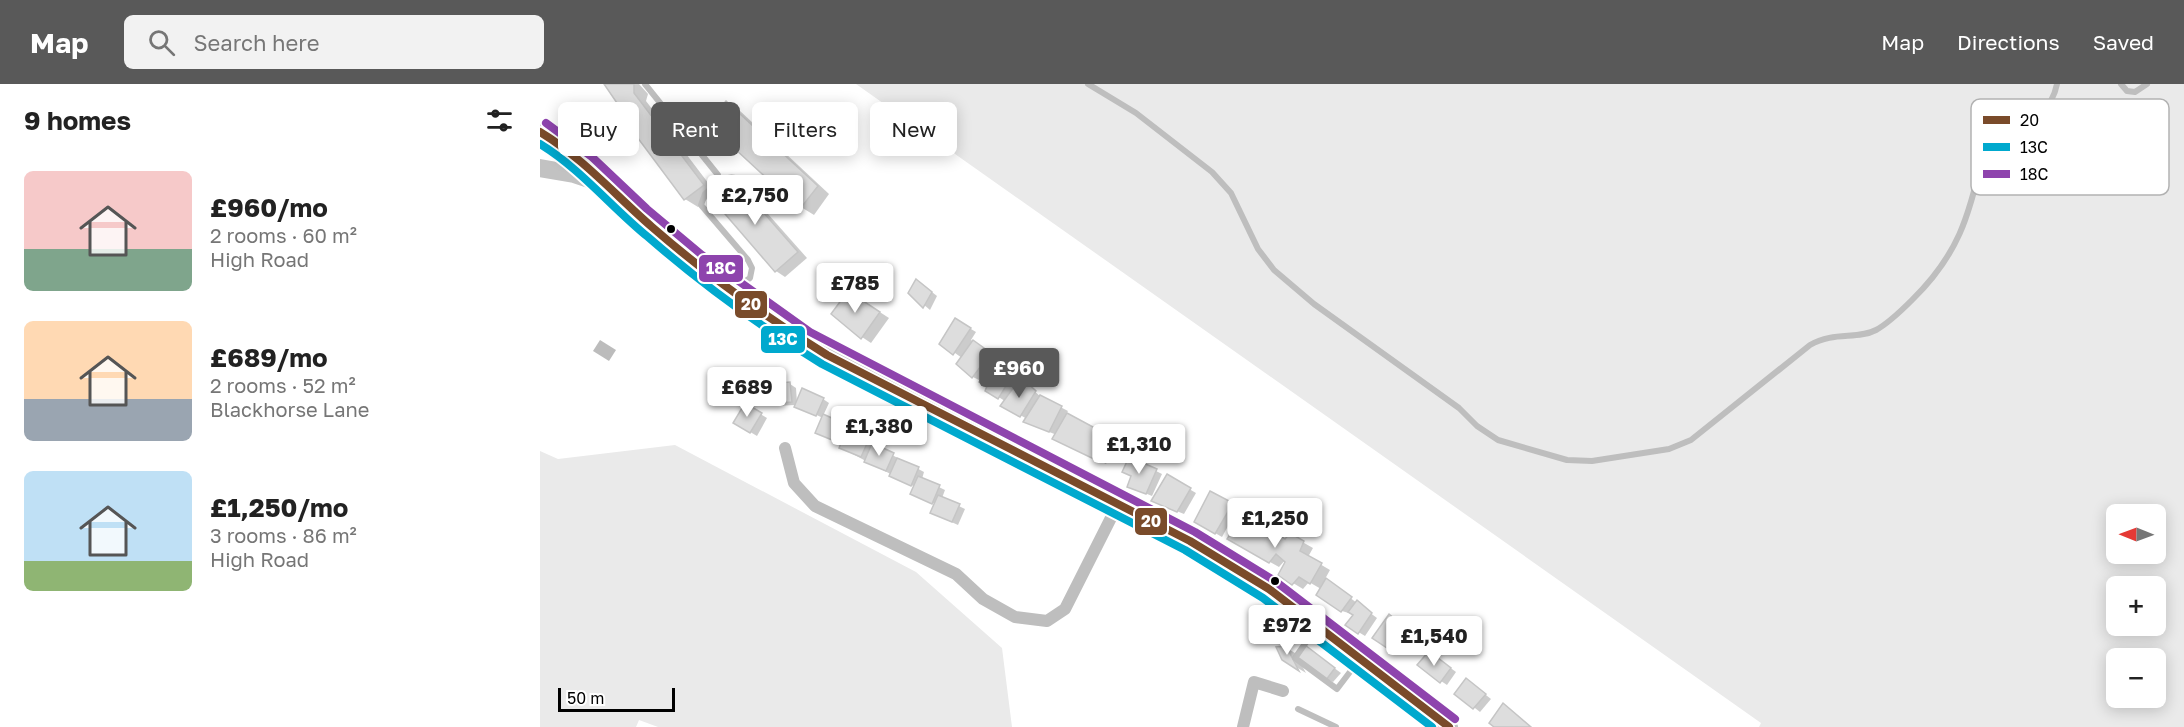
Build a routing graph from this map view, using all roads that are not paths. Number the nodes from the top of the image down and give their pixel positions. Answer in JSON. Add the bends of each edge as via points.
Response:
{"nodes":[{"id":1,"x":645,"y":84,"type":"edge"},
{"id":2,"x":1088,"y":84,"type":"edge"},
{"id":3,"x":2057,"y":84,"type":"edge"},
{"id":4,"x":2121,"y":84,"type":"edge"},
{"id":5,"x":2147,"y":84,"type":"edge"},
{"id":6,"x":2051,"y":99,"type":"edge"},
{"id":7,"x":540,"y":132,"type":"edge"},
{"id":8,"x":540,"y":168,"type":"edge"},
{"id":9,"x":604,"y":184,"type":"junction"},
{"id":10,"x":717,"y":184,"type":"junction"},
{"id":11,"x":753,"y":189,"type":"dead end"},
{"id":12,"x":1973,"y":195,"type":"edge"},
{"id":13,"x":731,"y":291,"type":"junction"},
{"id":14,"x":784,"y":448,"type":"dead end"},
{"id":15,"x":1119,"y":502,"type":"junction"},
{"id":16,"x":1318,"y":625,"type":"junction"},
{"id":17,"x":1361,"y":657,"type":"junction"},
{"id":18,"x":1283,"y":691,"type":"dead end"},
{"id":19,"x":1298,"y":709,"type":"dead end"},
{"id":20,"x":1243,"y":727,"type":"edge"},
{"id":21,"x":1335,"y":727,"type":"edge"},
{"id":22,"x":1449,"y":727,"type":"edge"}],
"edges":[{"from":1,"to":10,"type":"lane","via":[[718,175]]},
{"from":2,"to":12,"type":"lane","via":[[1136,113],[1212,172],[1230,193],[1265,260],[1314,304],[1460,408],[1498,440],[1567,460],[1592,461],[1680,446],[1810,345],[1834,335],[1875,331],[1900,312],[1939,271],[1967,222]]},
{"from":3,"to":6,"type":"lane"},
{"from":4,"to":5,"type":"lane","via":[[2127,91],[2135,92]]},
{"from":7,"to":9,"type":"main road","via":[[595,171]]},
{"from":8,"to":9,"type":"main road"},
{"from":9,"to":13,"type":"main road"},
{"from":10,"to":11,"type":"lane","via":[[735,177]]},
{"from":10,"to":13,"type":"lane","via":[[702,198],[701,205],[752,268],[747,281]]},
{"from":13,"to":15,"type":"main road","via":[[827,355]]},
{"from":14,"to":15,"type":"street","via":[[794,483],[815,506],[956,574],[983,599],[1014,617],[1047,621],[1065,609]]},
{"from":15,"to":16,"type":"main road","via":[[1220,559]]},
{"from":16,"to":17,"type":"main road"},
{"from":16,"to":17,"type":"lane","via":[[1294,658],[1337,689]]},
{"from":17,"to":22,"type":"main road"},
{"from":18,"to":20,"type":"street","via":[[1254,682]]},
{"from":19,"to":21,"type":"lane"}]}
